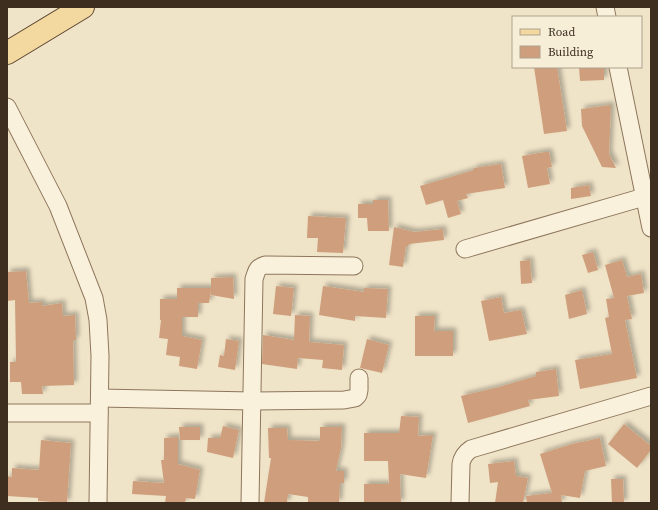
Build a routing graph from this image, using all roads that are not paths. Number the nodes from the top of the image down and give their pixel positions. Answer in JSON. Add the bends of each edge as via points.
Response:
{"nodes":[{"id":1,"x":83,"y":7,"type":"edge"},
{"id":2,"x":7,"y":53,"type":"edge"},
{"id":3,"x":618,"y":68,"type":"edge"},
{"id":4,"x":7,"y":107,"type":"edge"},
{"id":5,"x":644,"y":197,"type":"junction"},
{"id":6,"x":651,"y":228,"type":"edge"},
{"id":7,"x":465,"y":249,"type":"dead end"},
{"id":8,"x":354,"y":266,"type":"dead end"},
{"id":9,"x":359,"y":378,"type":"dead end"},
{"id":10,"x":651,"y":396,"type":"edge"},
{"id":11,"x":252,"y":401,"type":"junction"},
{"id":12,"x":100,"y":406,"type":"junction"},
{"id":13,"x":7,"y":413,"type":"edge"},
{"id":14,"x":98,"y":503,"type":"edge"},
{"id":15,"x":250,"y":503,"type":"edge"},
{"id":16,"x":460,"y":503,"type":"edge"}],
"edges":[{"from":1,"to":2,"type":"main road"},
{"from":3,"to":5,"type":"street"},
{"from":4,"to":12,"type":"street","via":[[58,206],[94,298],[98,320]]},
{"from":5,"to":6,"type":"street"},
{"from":5,"to":7,"type":"street"},
{"from":8,"to":11,"type":"street","via":[[265,265],[256,271]]},
{"from":9,"to":11,"type":"street","via":[[358,395],[355,398]]},
{"from":10,"to":16,"type":"street","via":[[471,449],[462,459]]},
{"from":11,"to":12,"type":"street"},
{"from":11,"to":15,"type":"street"},
{"from":12,"to":13,"type":"street"},
{"from":12,"to":14,"type":"street"}]}
